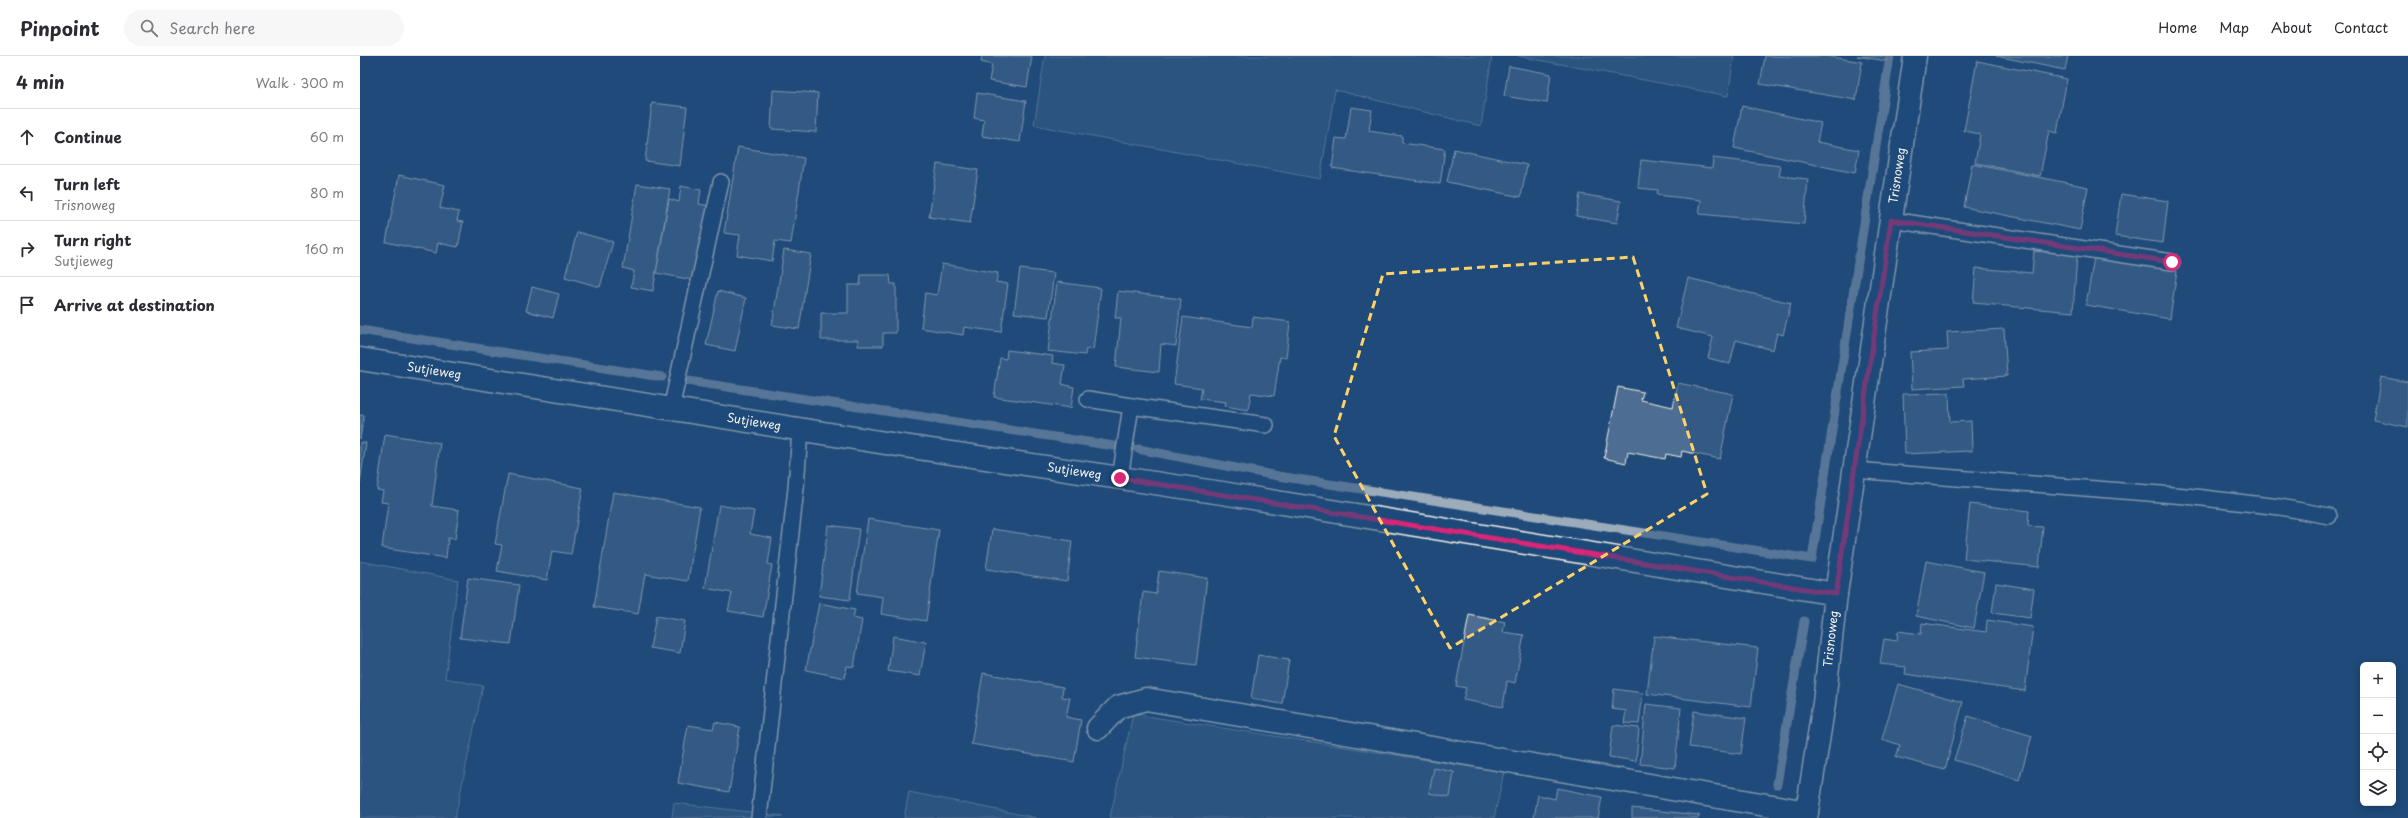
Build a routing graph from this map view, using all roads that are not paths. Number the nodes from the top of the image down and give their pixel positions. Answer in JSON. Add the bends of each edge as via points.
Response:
{"nodes":[{"id":1,"x":1915,"y":56,"type":"edge"},
{"id":2,"x":721,"y":182,"type":"dead end"},
{"id":3,"x":1891,"y":220,"type":"junction"},
{"id":4,"x":2172,"y":262,"type":"dead end"},
{"id":5,"x":360,"y":359,"type":"edge"},
{"id":6,"x":1088,"y":399,"type":"dead end"},
{"id":7,"x":1131,"y":406,"type":"junction"},
{"id":8,"x":671,"y":409,"type":"junction"},
{"id":9,"x":1266,"y":425,"type":"dead end"},
{"id":10,"x":800,"y":430,"type":"junction"},
{"id":11,"x":1854,"y":470,"type":"junction"},
{"id":12,"x":1120,"y":478,"type":"junction"},
{"id":13,"x":2329,"y":516,"type":"dead end"},
{"id":14,"x":1836,"y":594,"type":"junction"},
{"id":15,"x":1098,"y":728,"type":"dead end"},
{"id":16,"x":1806,"y":815,"type":"edge"},
{"id":17,"x":759,"y":818,"type":"edge"}],
"edges":[{"from":1,"to":3,"type":"street","name":"Trisnoweg"},
{"from":2,"to":8,"type":"lane"},
{"from":3,"to":4,"type":"lane"},
{"from":3,"to":11,"type":"street","name":"Trisnoweg"},
{"from":5,"to":8,"type":"street","name":"Sutjieweg"},
{"from":6,"to":7,"type":"lane"},
{"from":7,"to":9,"type":"lane"},
{"from":7,"to":12,"type":"lane"},
{"from":8,"to":10,"type":"street","name":"Sutjieweg"},
{"from":10,"to":12,"type":"street","name":"Sutjieweg"},
{"from":10,"to":17,"type":"lane","via":[[796,488]]},
{"from":11,"to":13,"type":"lane","via":[[2186,496],[2280,507]]},
{"from":11,"to":14,"type":"street","name":"Trisnoweg"},
{"from":12,"to":14,"type":"street","name":"Sutjieweg"},
{"from":14,"to":16,"type":"street","name":"Trisnoweg","via":[[1824,703]]},
{"from":15,"to":16,"type":"street","via":[[1118,707],[1146,699]]}]}
